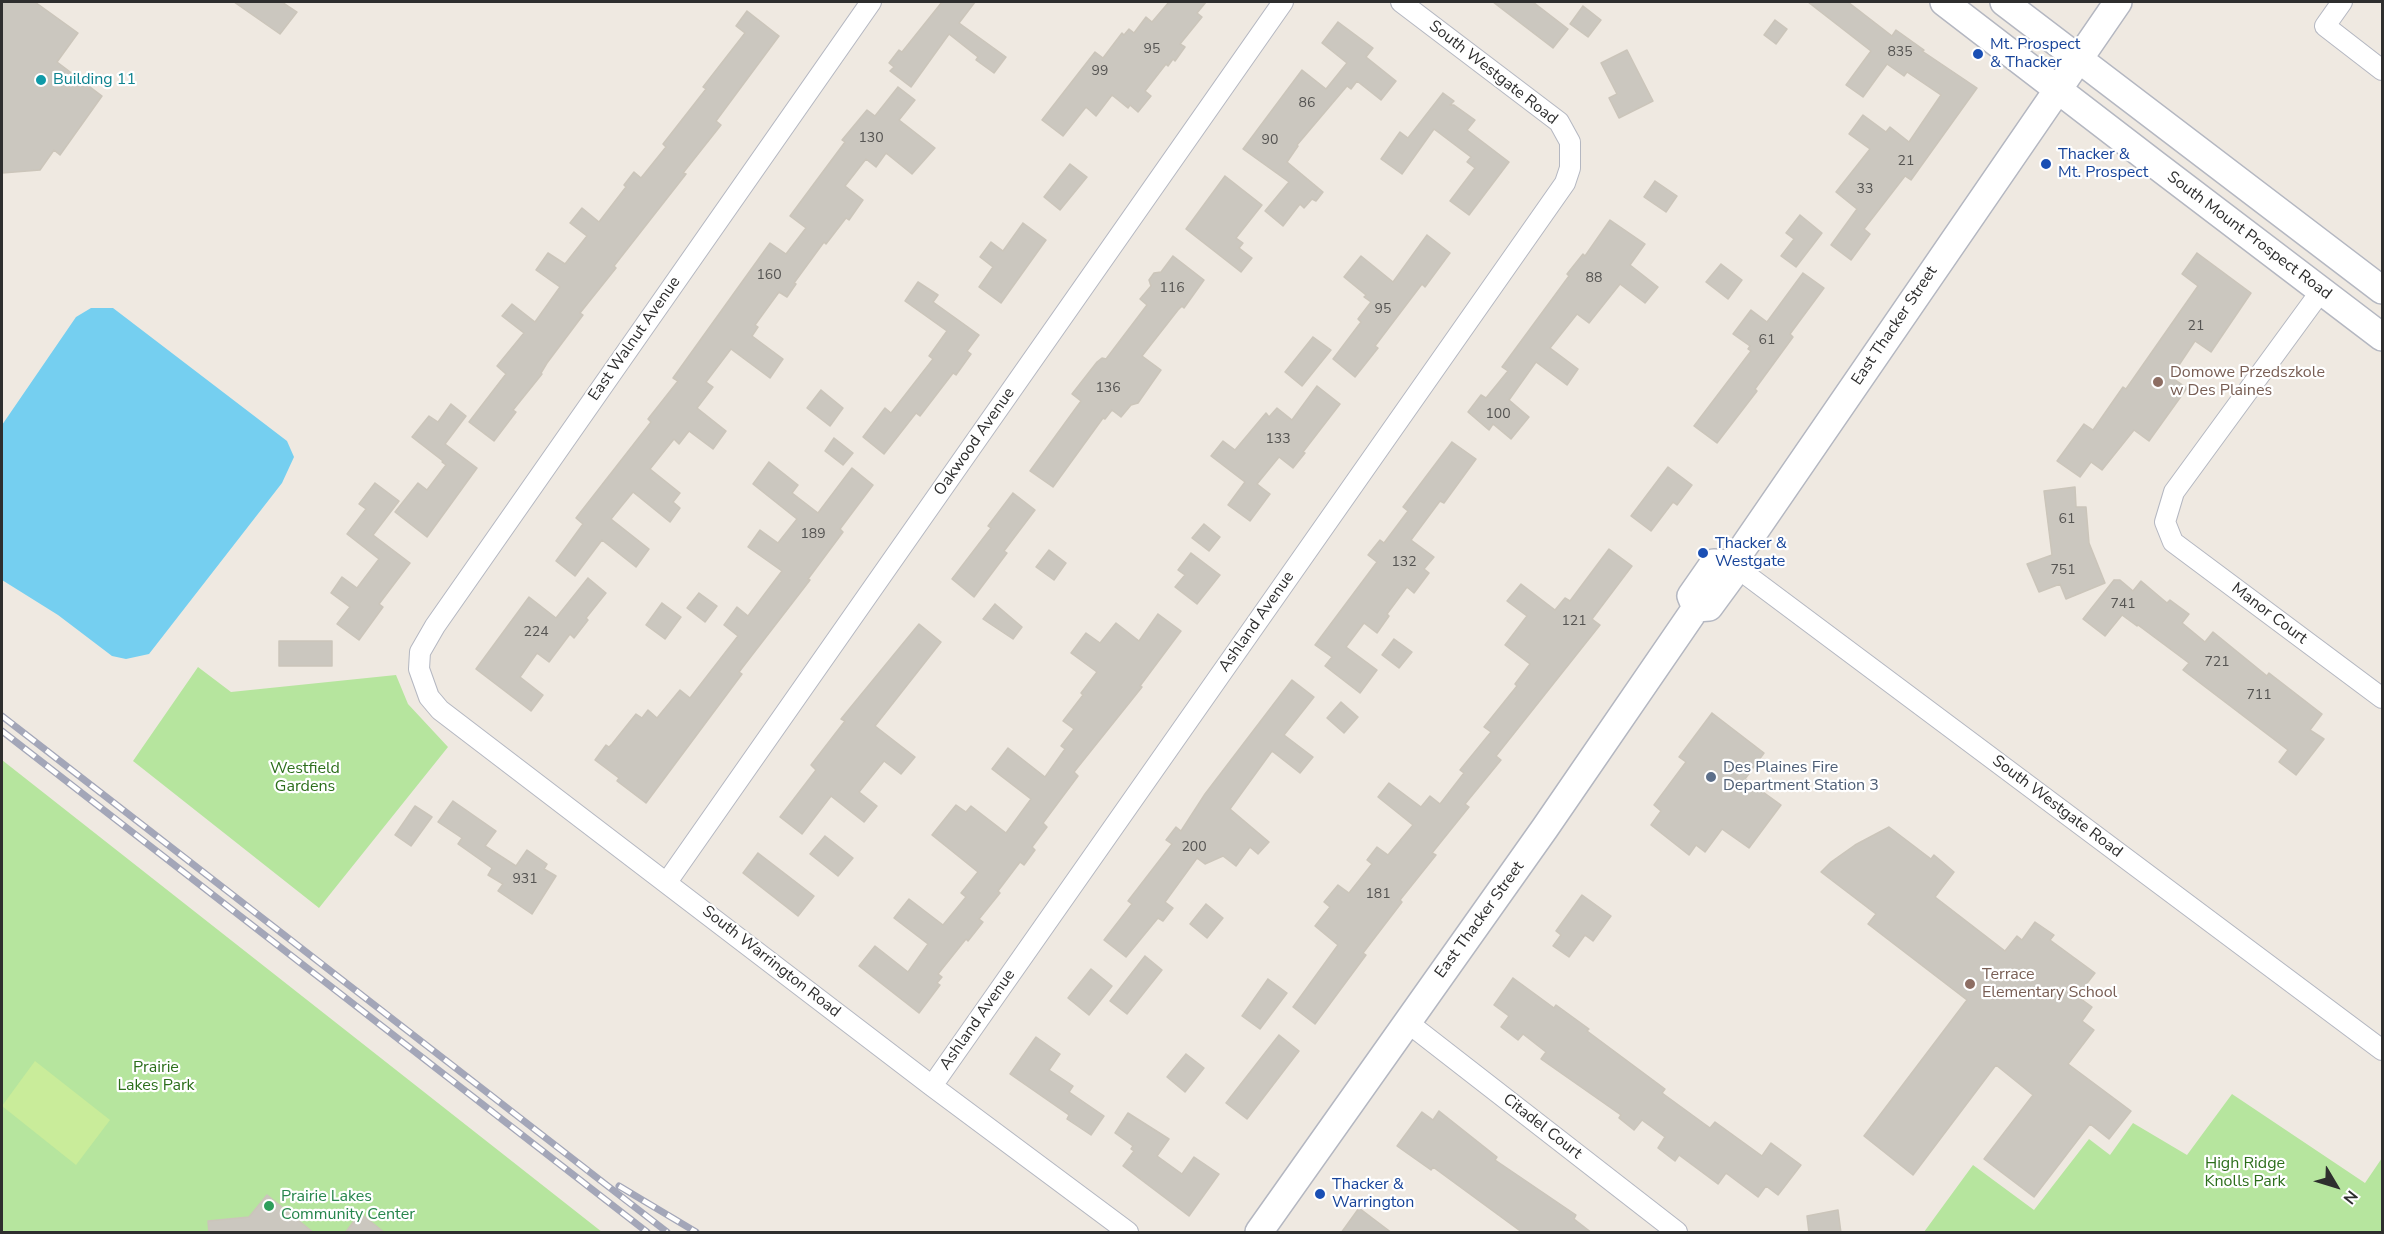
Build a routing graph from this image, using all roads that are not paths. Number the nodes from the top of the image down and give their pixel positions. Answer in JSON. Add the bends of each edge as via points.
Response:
{"nodes":[{"id":1,"x":871,"y":2,"type":"edge"},
{"id":2,"x":1283,"y":2,"type":"edge"},
{"id":3,"x":1401,"y":2,"type":"edge"},
{"id":4,"x":1944,"y":2,"type":"edge"},
{"id":5,"x":2004,"y":2,"type":"edge"},
{"id":6,"x":2118,"y":2,"type":"edge"},
{"id":7,"x":2342,"y":2,"type":"edge"},
{"id":8,"x":2079,"y":58,"type":"junction"},
{"id":9,"x":2382,"y":70,"type":"edge"},
{"id":10,"x":2058,"y":89,"type":"junction"},
{"id":11,"x":1571,"y":154,"type":"joint"},
{"id":12,"x":2382,"y":290,"type":"edge"},
{"id":13,"x":2321,"y":291,"type":"junction"},
{"id":14,"x":2382,"y":337,"type":"edge"},
{"id":15,"x":1732,"y":564,"type":"junction"},
{"id":16,"x":423,"y":683,"type":"joint"},
{"id":17,"x":2382,"y":698,"type":"edge"},
{"id":18,"x":667,"y":882,"type":"junction"},
{"id":19,"x":1407,"y":1022,"type":"junction"},
{"id":20,"x":2382,"y":1050,"type":"edge"},
{"id":21,"x":932,"y":1086,"type":"junction"},
{"id":22,"x":1261,"y":1232,"type":"edge"},
{"id":23,"x":1128,"y":1233,"type":"edge"},
{"id":24,"x":1677,"y":1233,"type":"edge"}],
"edges":[{"from":1,"to":16,"type":"street","name":"East Walnut Avenue","via":[[435,626],[420,652]]},
{"from":2,"to":18,"type":"street","name":"Oakwood Avenue"},
{"from":3,"to":11,"type":"street","name":"South Westgate Road","via":[[1549,113],[1566,132]]},
{"from":4,"to":10,"type":"main road","name":"South Mount Prospect Road"},
{"from":5,"to":8,"type":"main road"},
{"from":6,"to":8,"type":"main road","name":"East Thacker Street"},
{"from":7,"to":9,"type":"street","via":[[2325,26]]},
{"from":8,"to":10,"type":"main road","name":"East Thacker Street"},
{"from":8,"to":12,"type":"main road"},
{"from":10,"to":13,"type":"main road","name":"South Mount Prospect Road"},
{"from":10,"to":15,"type":"main road","name":"East Thacker Street"},
{"from":11,"to":21,"type":"street","name":"Ashland Avenue","via":[[1565,183]]},
{"from":13,"to":14,"type":"main road","name":"South Mount Prospect Road"},
{"from":13,"to":17,"type":"street","name":"Manor Court","via":[[2174,492],[2165,522],[2173,542]]},
{"from":15,"to":19,"type":"main road","name":"East Thacker Street","via":[[1731,577],[1709,607],[1696,608]]},
{"from":15,"to":20,"type":"street","name":"South Westgate Road"},
{"from":16,"to":18,"type":"street","name":"South Warrington Road","via":[[440,710]]},
{"from":18,"to":21,"type":"street","name":"South Warrington Road"},
{"from":19,"to":22,"type":"main road","name":"East Thacker Street"},
{"from":19,"to":24,"type":"street","name":"Citadel Court"},
{"from":21,"to":23,"type":"street","name":"South Warrington Road"}]}
